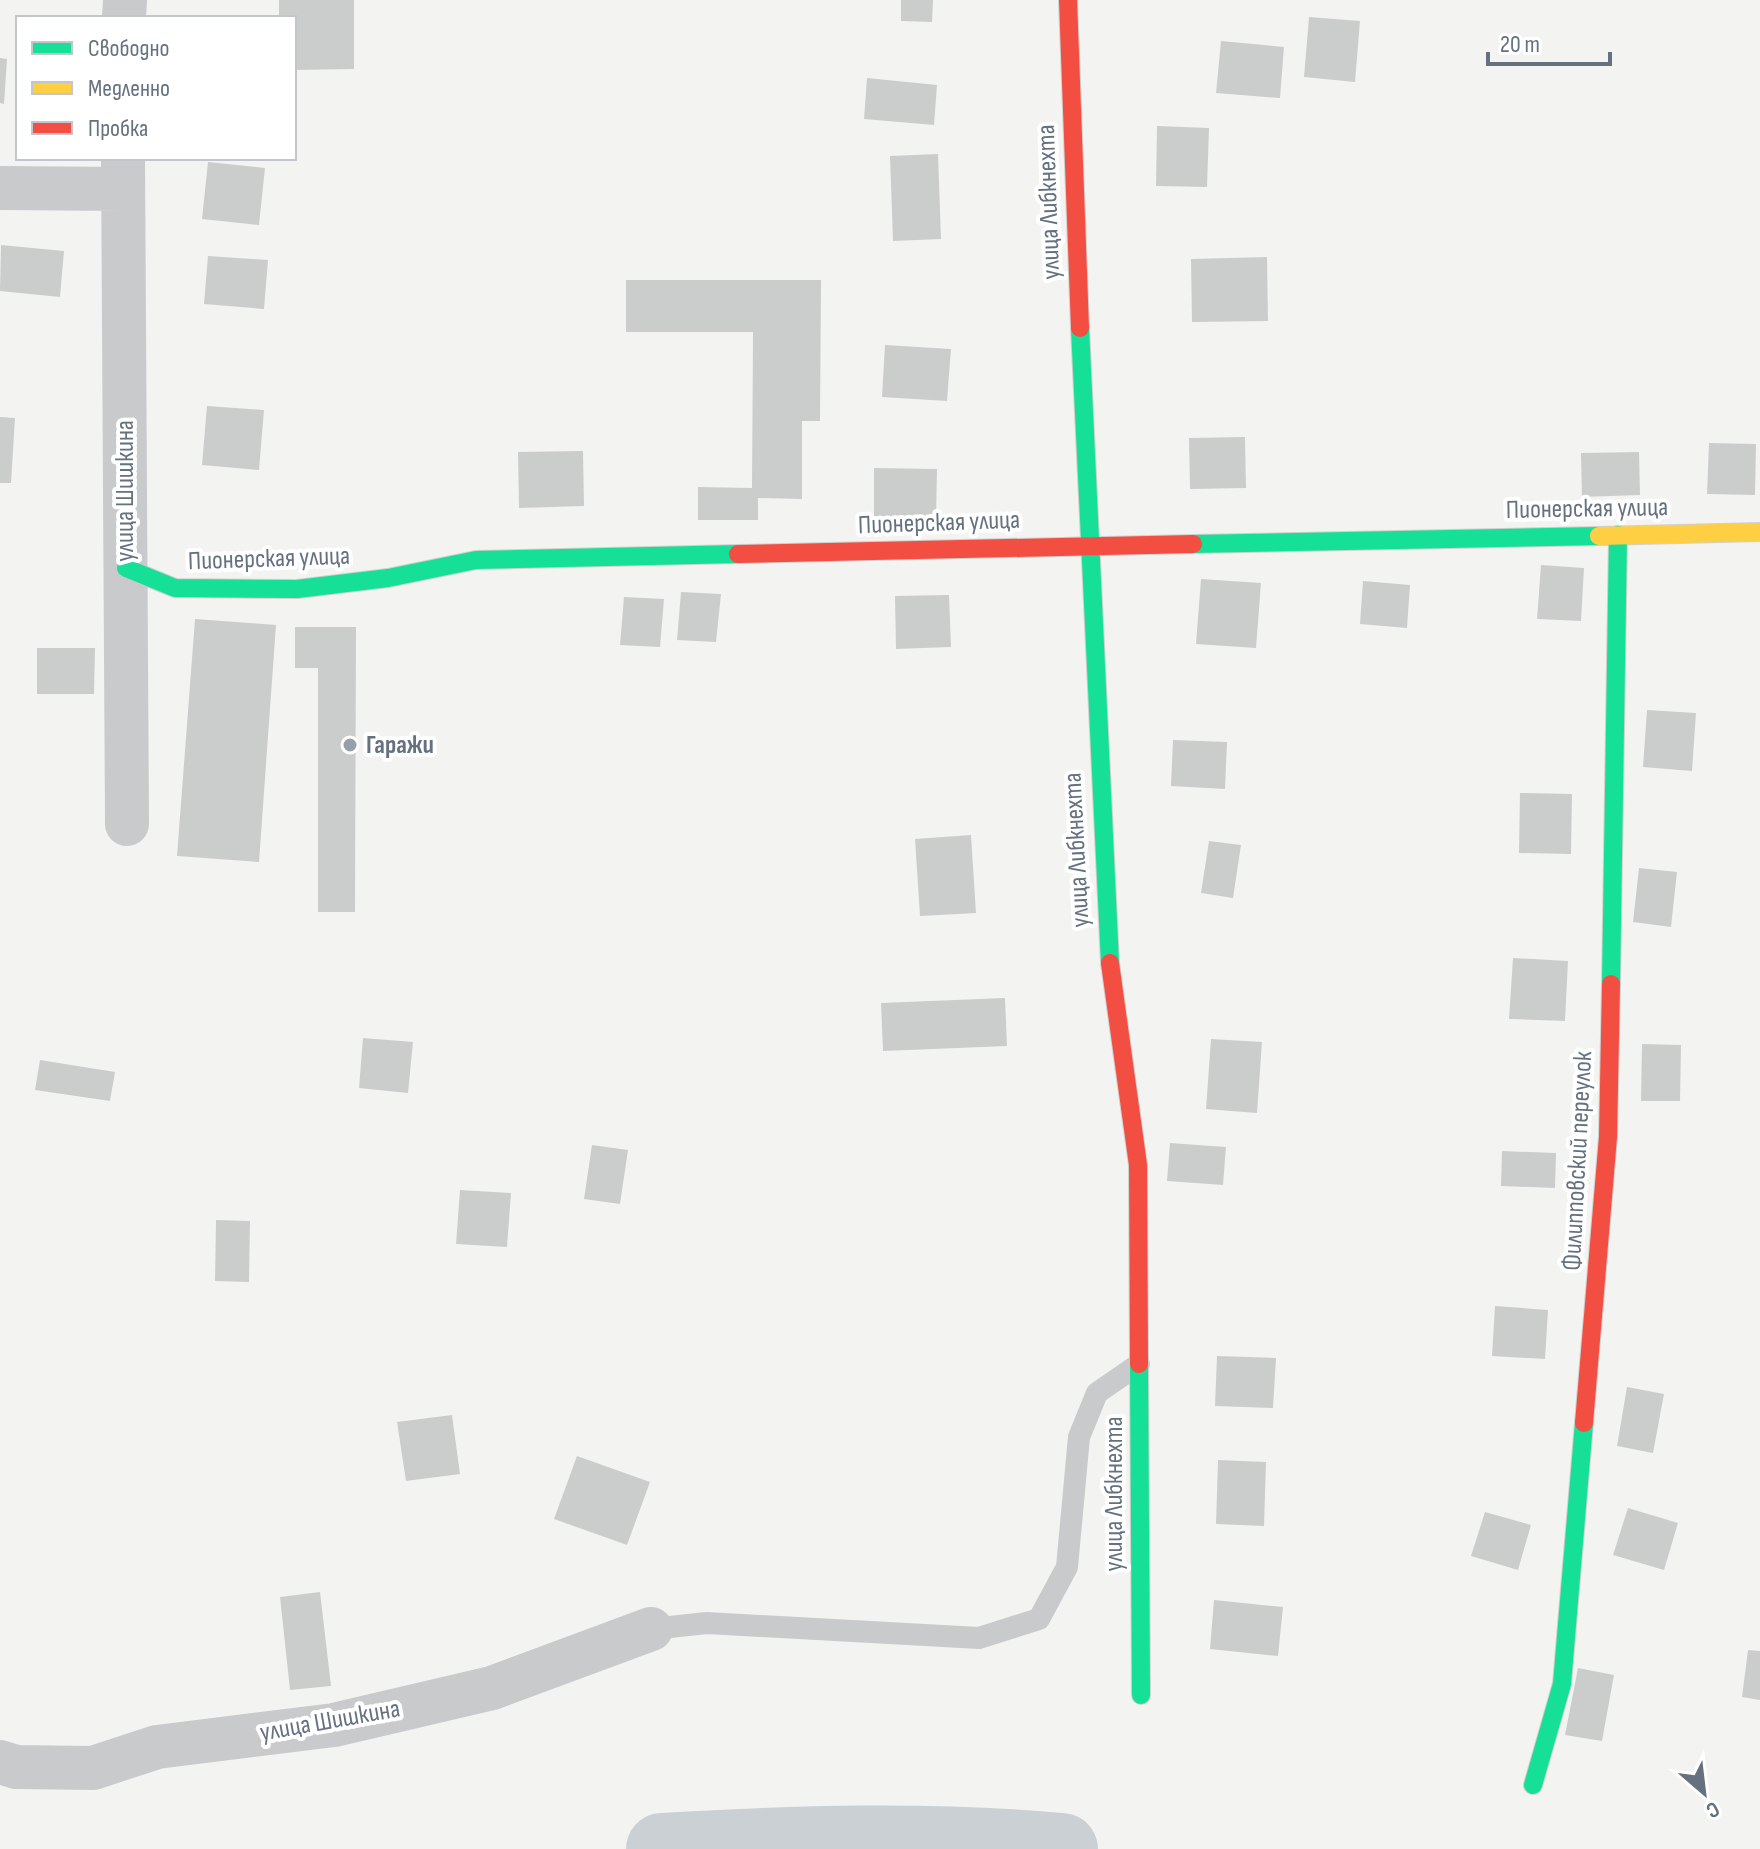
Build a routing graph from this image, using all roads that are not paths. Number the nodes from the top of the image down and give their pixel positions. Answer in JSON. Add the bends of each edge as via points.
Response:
{"nodes":[{"id":1,"x":1068,"y":0,"type":"edge"},
{"id":2,"x":123,"y":173,"type":"edge"},
{"id":3,"x":0,"y":188,"type":"edge"},
{"id":4,"x":1760,"y":532,"type":"edge"},
{"id":5,"x":1618,"y":535,"type":"junction"},
{"id":6,"x":1088,"y":545,"type":"junction"},
{"id":7,"x":126,"y":568,"type":"junction"},
{"id":8,"x":127,"y":824,"type":"dead end"},
{"id":9,"x":1139,"y":1364,"type":"junction"},
{"id":10,"x":651,"y":1629,"type":"joint"},
{"id":11,"x":1141,"y":1695,"type":"dead end"},
{"id":12,"x":0,"y":1762,"type":"edge"},
{"id":13,"x":1533,"y":1785,"type":"dead end"}],
"edges":[{"from":1,"to":6,"type":"street","name":"улица Либкнехта"},
{"from":2,"to":3,"type":"street"},
{"from":2,"to":7,"type":"street","name":"улица Шишкина"},
{"from":4,"to":5,"type":"street","name":"Пионерская улица"},
{"from":5,"to":6,"type":"street","name":"Пионерская улица"},
{"from":5,"to":13,"type":"street","name":"Филипповский переулок","via":[[1608,1137],[1562,1684]]},
{"from":6,"to":7,"type":"street","name":"Пионерская улица","via":[[476,560],[297,589],[175,588]]},
{"from":6,"to":9,"type":"street","name":"улица Либкнехта","via":[[1110,971],[1138,1165]]},
{"from":7,"to":8,"type":"street","name":"улица Шишкина"},
{"from":9,"to":10,"type":"lane","via":[[1097,1393],[1079,1437],[1067,1567],[1039,1619],[979,1638],[707,1623]]},
{"from":9,"to":11,"type":"street","name":"улица Либкнехта"},
{"from":10,"to":12,"type":"street","name":"улица Шишкина","via":[[492,1688],[334,1725],[157,1747],[93,1768]]}]}
